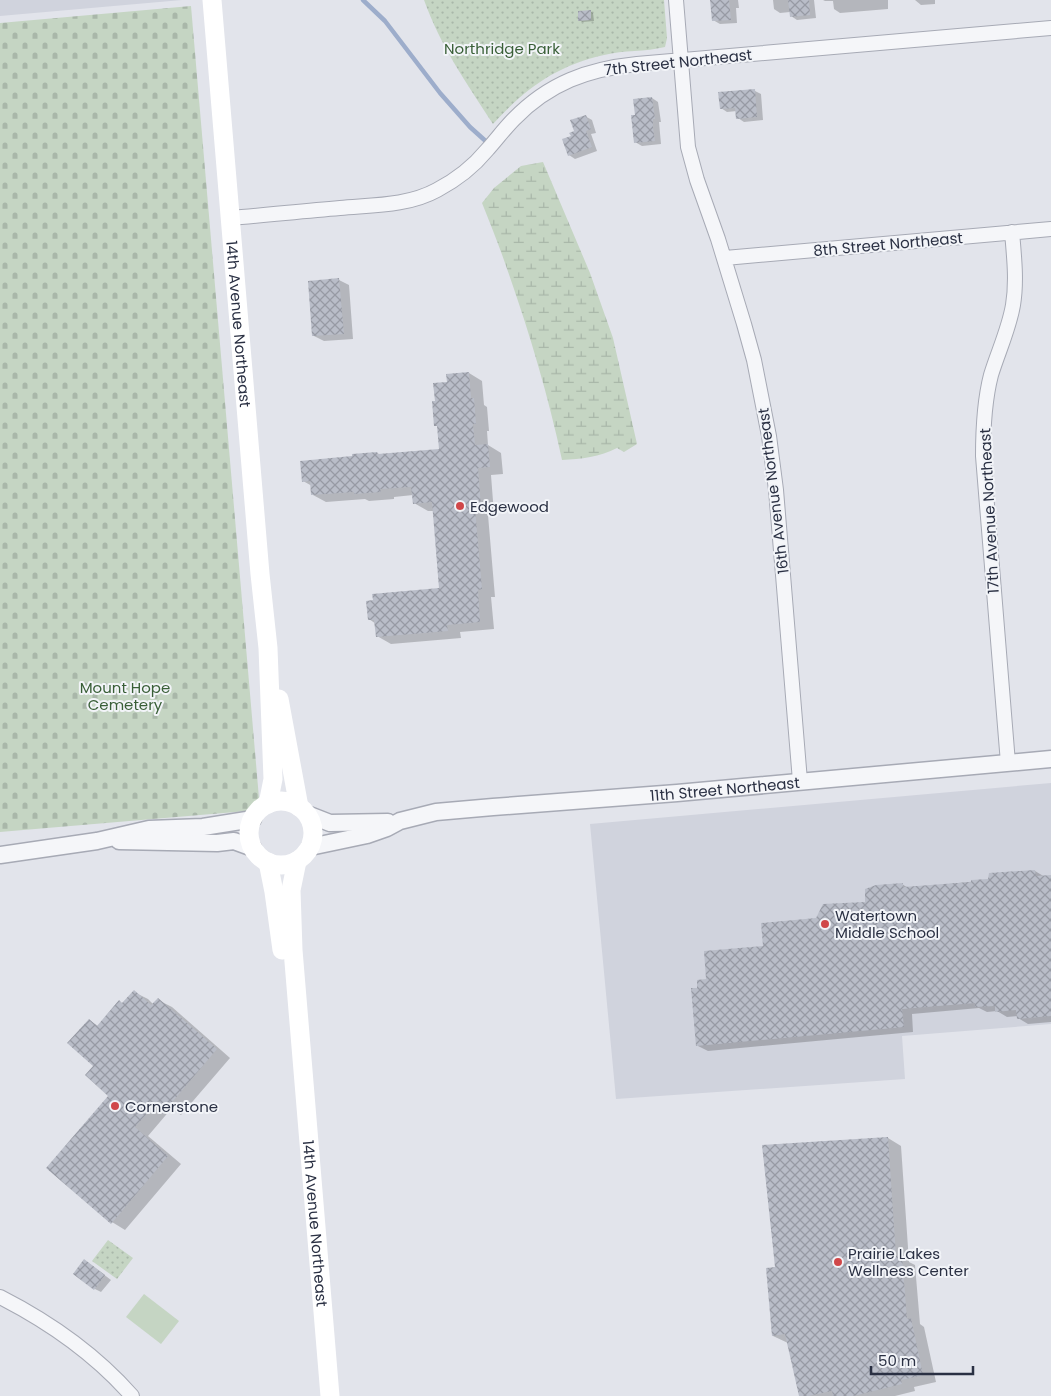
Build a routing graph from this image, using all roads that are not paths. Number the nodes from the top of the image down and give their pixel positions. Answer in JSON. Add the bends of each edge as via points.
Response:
{"nodes":[{"id":1,"x":212,"y":0,"type":"edge"},
{"id":2,"x":676,"y":0,"type":"edge"},
{"id":3,"x":1051,"y":28,"type":"edge"},
{"id":4,"x":681,"y":60,"type":"junction"},
{"id":5,"x":230,"y":218,"type":"junction"},
{"id":6,"x":1051,"y":229,"type":"edge"},
{"id":7,"x":1012,"y":232,"type":"junction"},
{"id":8,"x":725,"y":258,"type":"junction"},
{"id":9,"x":268,"y":648,"type":"junction"},
{"id":10,"x":1051,"y":759,"type":"edge"},
{"id":11,"x":1008,"y":763,"type":"junction"},
{"id":12,"x":800,"y":781,"type":"junction"},
{"id":13,"x":268,"y":804,"type":"junction"},
{"id":14,"x":303,"y":810,"type":"junction"},
{"id":15,"x":253,"y":819,"type":"junction"},
{"id":16,"x":400,"y":821,"type":"junction"},
{"id":17,"x":97,"y":840,"type":"junction"},
{"id":18,"x":310,"y":847,"type":"junction"},
{"id":19,"x":254,"y":848,"type":"junction"},
{"id":20,"x":0,"y":855,"type":"edge"},
{"id":21,"x":297,"y":861,"type":"junction"},
{"id":22,"x":268,"y":862,"type":"junction"},
{"id":23,"x":301,"y":1050,"type":"junction"},
{"id":24,"x":0,"y":1297,"type":"edge"},
{"id":25,"x":132,"y":1396,"type":"edge"},
{"id":26,"x":330,"y":1396,"type":"edge"}],
"edges":[{"from":1,"to":5,"type":"main road","name":"14th Avenue Northeast"},
{"from":2,"to":4,"type":"street","name":"16th Avenue Northeast"},
{"from":3,"to":4,"type":"street","name":"7th Street Northeast"},
{"from":4,"to":5,"type":"street","name":"7th Street Northeast","via":[[607,68],[555,88],[514,118],[486,152],[464,172],[425,196],[396,203]]},
{"from":4,"to":8,"type":"street","name":"16th Avenue Northeast","via":[[688,147]]},
{"from":5,"to":9,"type":"main road","name":"14th Avenue Northeast"},
{"from":6,"to":7,"type":"street","name":"8th Street Northeast"},
{"from":7,"to":8,"type":"street","name":"8th Street Northeast"},
{"from":7,"to":11,"type":"street","name":"17th Avenue Northeast","via":[[1013,306],[987,393],[982,456]]},
{"from":8,"to":12,"type":"street","name":"16th Avenue Northeast","via":[[754,360],[772,459]]},
{"from":9,"to":13,"type":"main road","name":"14th Avenue Northeast","via":[[273,780]]},
{"from":9,"to":14,"type":"main road","name":"14th Avenue Northeast"},
{"from":10,"to":11,"type":"street","name":"11th Street Northeast"},
{"from":11,"to":12,"type":"street","name":"11th Street Northeast"},
{"from":12,"to":16,"type":"street","name":"11th Street Northeast","via":[[493,806],[436,812]]},
{"from":13,"to":14,"type":"main road","via":[[290,802]]},
{"from":13,"to":15,"type":"main road"},
{"from":14,"to":16,"type":"street","name":"11th Street Northeast","via":[[330,823]]},
{"from":14,"to":18,"type":"main road","via":[[313,830]]},
{"from":15,"to":17,"type":"street","via":[[203,827],[149,828]]},
{"from":15,"to":19,"type":"main road","via":[[250,838]]},
{"from":16,"to":18,"type":"street","name":"11th Street Northeast","via":[[367,834]]},
{"from":17,"to":19,"type":"street","via":[[234,841]]},
{"from":17,"to":20,"type":"street"},
{"from":18,"to":21,"type":"main road"},
{"from":19,"to":22,"type":"main road"},
{"from":21,"to":22,"type":"main road","via":[[283,865]]},
{"from":21,"to":23,"type":"main road","name":"14th Avenue Northeast","via":[[290,890]]},
{"from":22,"to":23,"type":"main road","name":"14th Avenue Northeast","via":[[284,968]]},
{"from":23,"to":26,"type":"main road","name":"14th Avenue Northeast"},
{"from":24,"to":25,"type":"street","via":[[79,1346]]}]}
